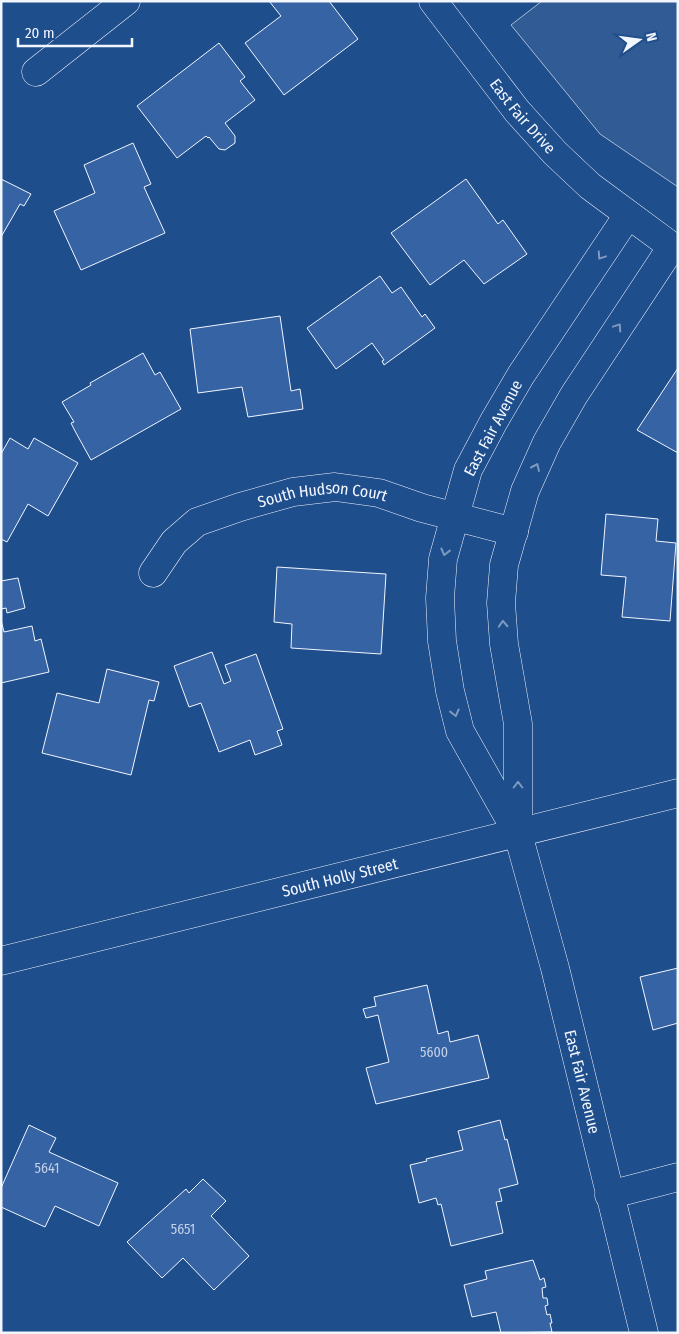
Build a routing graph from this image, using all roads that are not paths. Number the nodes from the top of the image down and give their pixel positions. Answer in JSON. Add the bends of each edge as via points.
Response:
{"nodes":[{"id":1,"x":126,"y":1,"type":"edge"},
{"id":2,"x":433,"y":1,"type":"edge"},
{"id":3,"x":36,"y":72,"type":"dead end"},
{"id":4,"x":628,"y":215,"type":"junction"},
{"id":5,"x":674,"y":249,"type":"edge"},
{"id":6,"x":454,"y":517,"type":"junction"},
{"id":7,"x":514,"y":532,"type":"junction"},
{"id":8,"x":153,"y":573,"type":"dead end"},
{"id":9,"x":678,"y":793,"type":"edge"},
{"id":10,"x":518,"y":834,"type":"junction"},
{"id":11,"x":1,"y":961,"type":"edge"},
{"id":12,"x":678,"y":1177,"type":"edge"},
{"id":13,"x":609,"y":1196,"type":"junction"},
{"id":14,"x":644,"y":1333,"type":"edge"}],
"edges":[{"from":1,"to":3,"type":"street"},
{"from":2,"to":4,"type":"street","name":"East Fair Drive","via":[[517,111],[555,153]]},
{"from":4,"to":5,"type":"street","name":"East Fair Drive"},
{"from":4,"to":6,"type":"street","name":"East Fair Avenue","one_way":true,"via":[[494,421],[468,470]]},
{"from":7,"to":5,"type":"street","name":"East Fair Avenue","one_way":true,"via":[[525,491],[547,442],[584,379]]},
{"from":6,"to":7,"type":"street","name":"South Hudson Court"},
{"from":6,"to":8,"type":"street","name":"South Hudson Court","via":[[379,493],[335,487],[293,492],[197,522],[174,542]]},
{"from":6,"to":10,"type":"street","name":"East Fair Avenue","one_way":true,"via":[[443,559],[440,598],[442,641],[450,690],[460,731]]},
{"from":10,"to":7,"type":"street","name":"East Fair Avenue","one_way":true,"via":[[518,724],[504,644],[501,603],[504,565]]},
{"from":9,"to":10,"type":"street","name":"South Holly Street"},
{"from":10,"to":11,"type":"street","name":"South Holly Street"},
{"from":10,"to":13,"type":"street","name":"East Fair Avenue","via":[[555,968]]},
{"from":12,"to":13,"type":"street"},
{"from":13,"to":14,"type":"street","name":"East Fair Avenue"}]}
